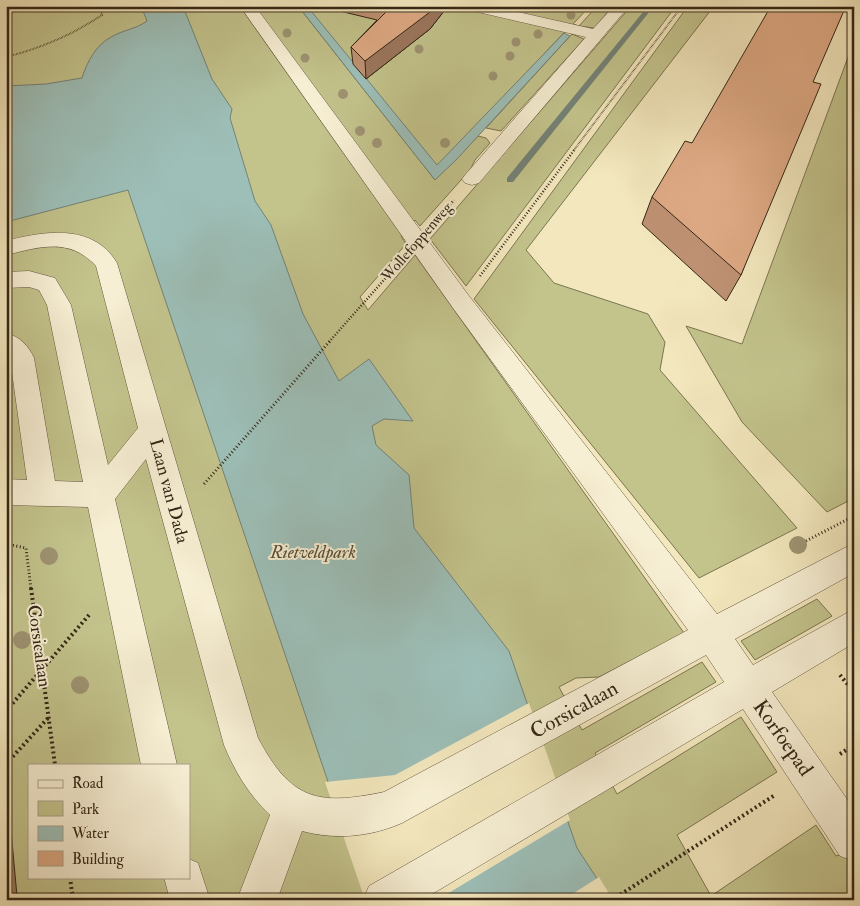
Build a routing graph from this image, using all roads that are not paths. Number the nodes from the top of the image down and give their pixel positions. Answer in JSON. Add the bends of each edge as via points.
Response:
{"nodes":[{"id":1,"x":247,"y":6,"type":"edge"},
{"id":2,"x":470,"y":6,"type":"edge"},
{"id":3,"x":622,"y":6,"type":"edge"},
{"id":4,"x":589,"y":33,"type":"junction"},
{"id":5,"x":472,"y":180,"type":"road end"},
{"id":6,"x":6,"y":248,"type":"edge"},
{"id":7,"x":6,"y":280,"type":"edge"},
{"id":8,"x":6,"y":342,"type":"edge"},
{"id":9,"x":153,"y":430,"type":"junction"},
{"id":10,"x":6,"y":492,"type":"edge"},
{"id":11,"x":43,"y":493,"type":"junction"},
{"id":12,"x":101,"y":495,"type":"junction"},
{"id":13,"x":852,"y":562,"type":"edge"},
{"id":14,"x":854,"y":624,"type":"edge"},
{"id":15,"x":712,"y":634,"type":"junction"},
{"id":16,"x":747,"y":686,"type":"junction"},
{"id":17,"x":159,"y":764,"type":"edge"},
{"id":18,"x":291,"y":808,"type":"junction"},
{"id":19,"x":854,"y":842,"type":"edge"},
{"id":20,"x":184,"y":878,"type":"edge"},
{"id":21,"x":190,"y":900,"type":"edge"},
{"id":22,"x":257,"y":900,"type":"edge"},
{"id":23,"x":383,"y":900,"type":"edge"}],
"edges":[{"from":1,"to":15,"type":"street","name":"Korfoepad","via":[[461,302]]},
{"from":2,"to":4,"type":"street"},
{"from":3,"to":4,"type":"street"},
{"from":4,"to":5,"type":"street"},
{"from":6,"to":9,"type":"street","name":"Laan van Dada","via":[[64,239],[83,242],[101,256],[111,274]]},
{"from":7,"to":12,"type":"street","via":[[39,281],[46,284],[56,297]]},
{"from":8,"to":11,"type":"street","via":[[15,347],[22,358]]},
{"from":9,"to":12,"type":"street"},
{"from":9,"to":18,"type":"street","name":"Laan van Dada","via":[[242,745],[252,768],[277,798]]},
{"from":10,"to":11,"type":"street"},
{"from":11,"to":12,"type":"street"},
{"from":12,"to":17,"type":"street"},
{"from":13,"to":15,"type":"street","name":"Corsicalaan"},
{"from":14,"to":16,"type":"street"},
{"from":15,"to":16,"type":"street","name":"Korfoepad"},
{"from":15,"to":18,"type":"street","name":"Corsicalaan","via":[[389,810],[337,820],[307,816]]},
{"from":16,"to":19,"type":"street","name":"Korfoepad"},
{"from":16,"to":23,"type":"street"},
{"from":18,"to":22,"type":"street"},
{"from":20,"to":21,"type":"street"}]}
